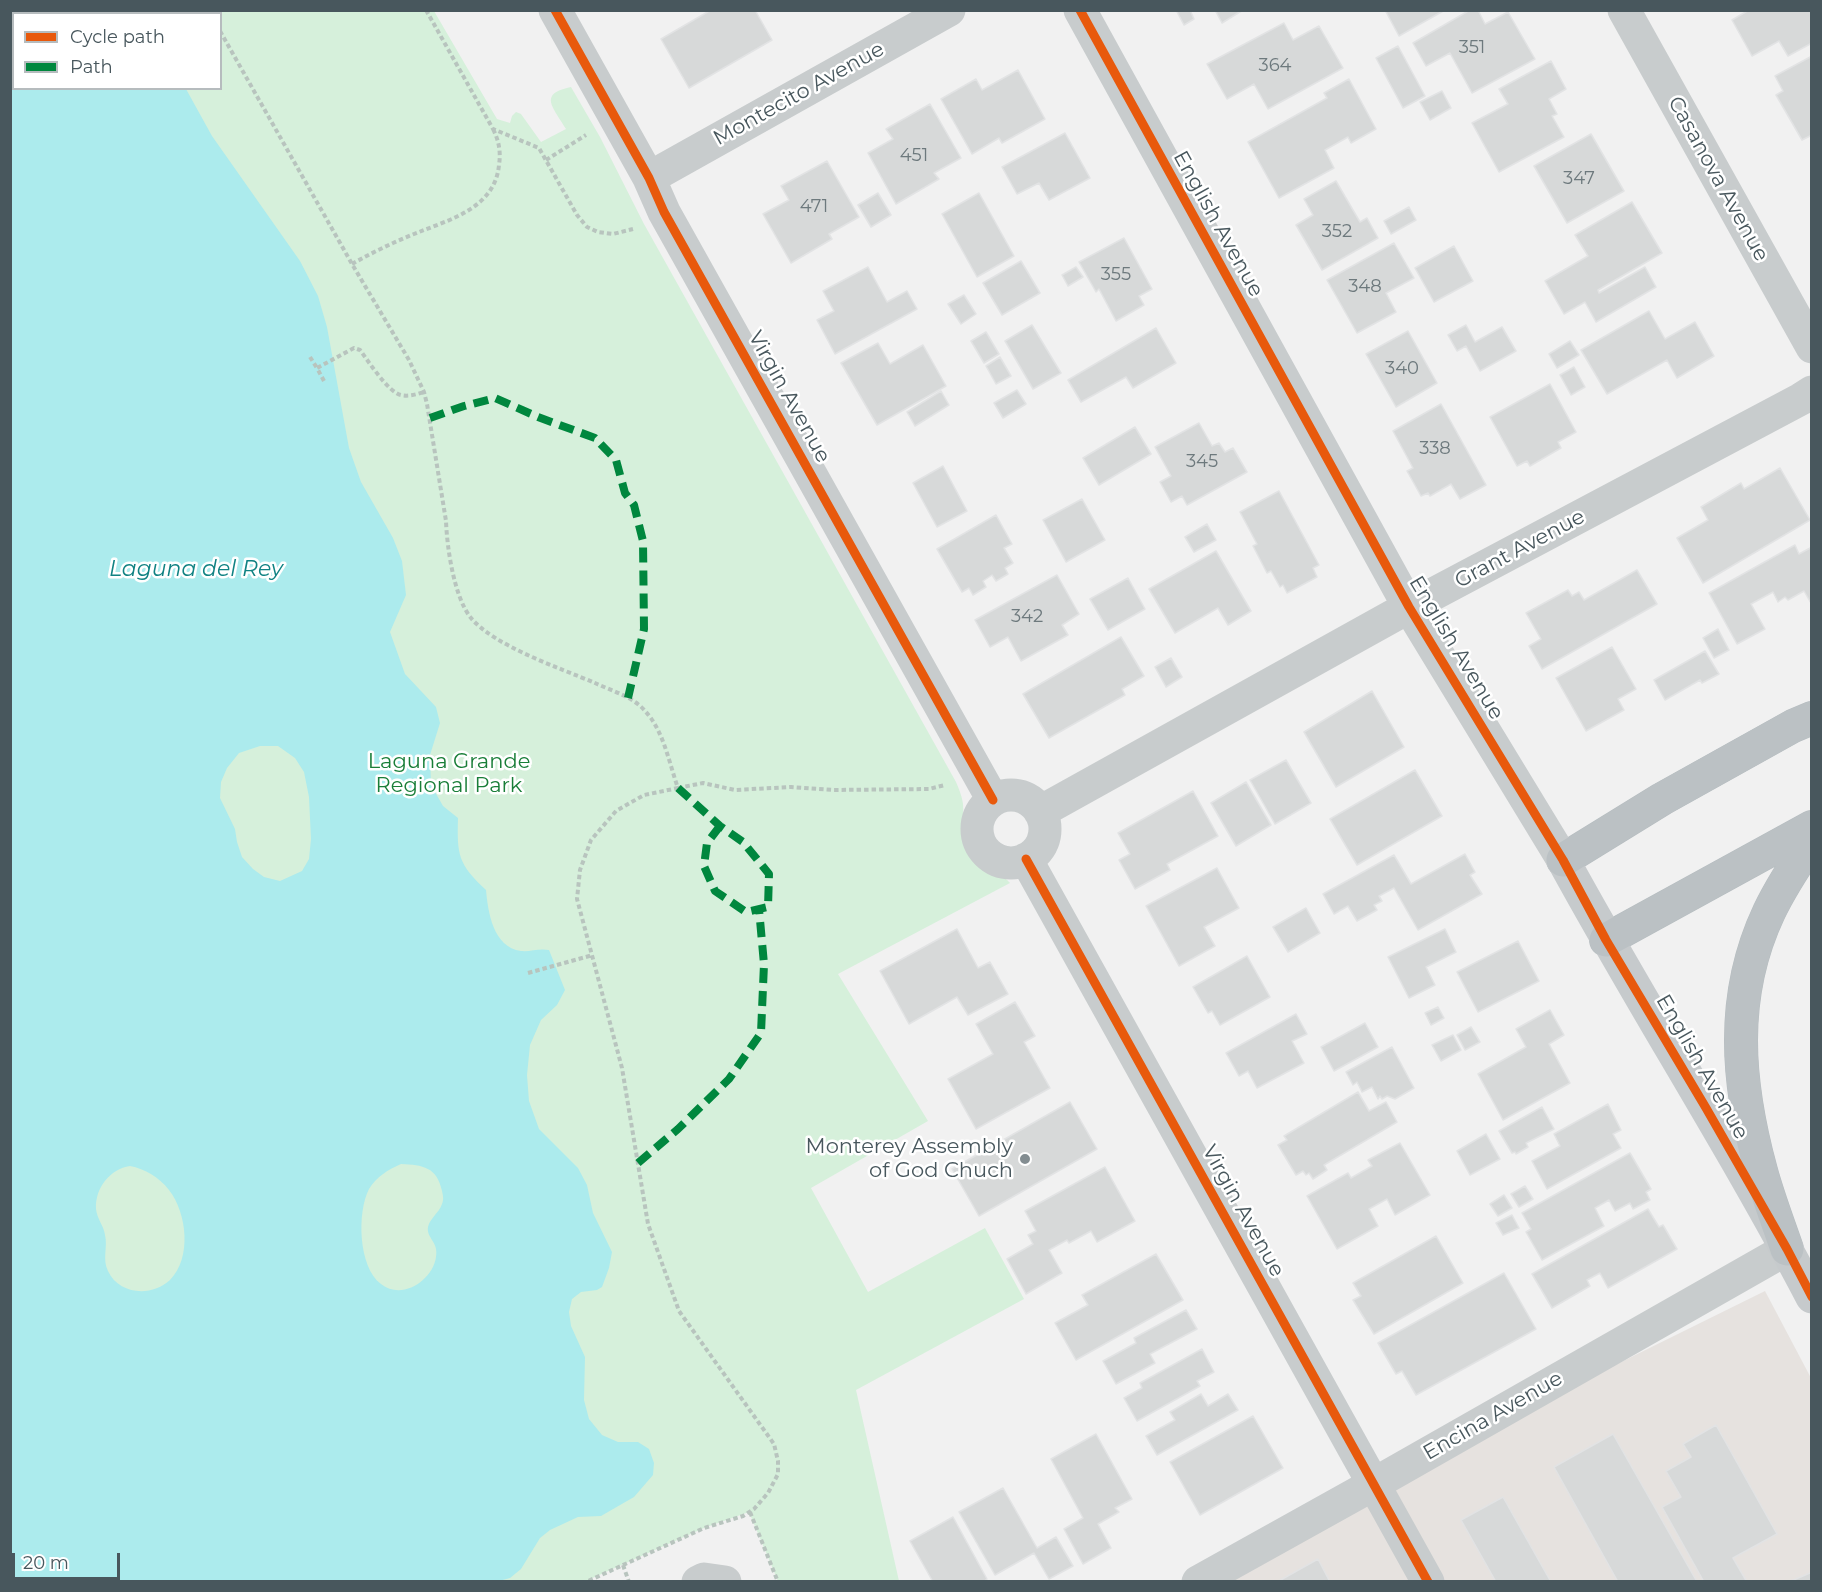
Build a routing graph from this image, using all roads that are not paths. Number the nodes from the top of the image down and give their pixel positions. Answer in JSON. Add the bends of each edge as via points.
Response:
{"nodes":[{"id":1,"x":555,"y":10,"type":"edge"},
{"id":2,"x":949,"y":10,"type":"edge"},
{"id":3,"x":1080,"y":10,"type":"edge"},
{"id":4,"x":1624,"y":10,"type":"edge"},
{"id":5,"x":649,"y":178,"type":"junction"},
{"id":6,"x":1812,"y":346,"type":"edge"},
{"id":7,"x":1812,"y":392,"type":"edge"},
{"id":8,"x":1409,"y":607,"type":"junction"},
{"id":9,"x":1812,"y":718,"type":"edge"},
{"id":10,"x":993,"y":800,"type":"junction"},
{"id":11,"x":1040,"y":812,"type":"junction"},
{"id":12,"x":1812,"y":827,"type":"edge"},
{"id":13,"x":1812,"y":841,"type":"edge"},
{"id":14,"x":1026,"y":860,"type":"junction"},
{"id":15,"x":1563,"y":860,"type":"junction"},
{"id":16,"x":1606,"y":940,"type":"junction"},
{"id":17,"x":1787,"y":1249,"type":"junction"},
{"id":18,"x":1812,"y":1297,"type":"edge"},
{"id":19,"x":1374,"y":1484,"type":"junction"},
{"id":20,"x":698,"y":1581,"type":"edge"},
{"id":21,"x":725,"y":1581,"type":"edge"},
{"id":22,"x":1198,"y":1581,"type":"edge"},
{"id":23,"x":1428,"y":1581,"type":"edge"}],
"edges":[{"from":1,"to":5,"type":"street","name":"Virgin Avenue"},
{"from":2,"to":5,"type":"street","name":"Montecito Avenue"},
{"from":3,"to":8,"type":"street","name":"English Avenue"},
{"from":4,"to":6,"type":"street","name":"Casanova Avenue"},
{"from":5,"to":10,"type":"street","name":"Virgin Avenue","via":[[664,212]]},
{"from":7,"to":8,"type":"street","name":"Grant Avenue"},
{"from":8,"to":11,"type":"street","name":"Grant Avenue"},
{"from":8,"to":15,"type":"street","name":"English Avenue"},
{"from":9,"to":15,"type":"highway","via":[[1662,799]]},
{"from":10,"to":11,"type":"street","via":[[1014,795]]},
{"from":10,"to":14,"type":"street","via":[[979,817],[978,840],[992,858],[1015,863]]},
{"from":11,"to":14,"type":"street","via":[[1044,823],[1041,844]]},
{"from":12,"to":16,"type":"highway"},
{"from":13,"to":17,"type":"highway","via":[[1769,913],[1744,991],[1740,1032],[1748,1117],[1761,1173]]},
{"from":14,"to":19,"type":"street","name":"Virgin Avenue"},
{"from":15,"to":16,"type":"main road","name":"English Avenue"},
{"from":16,"to":17,"type":"main road","name":"English Avenue"},
{"from":17,"to":18,"type":"main road","name":"English Avenue"},
{"from":17,"to":19,"type":"street","name":"Encina Avenue"},
{"from":19,"to":22,"type":"street","name":"Encina Avenue"},
{"from":19,"to":23,"type":"street","name":"Virgin Avenue"},
{"from":20,"to":21,"type":"street"}]}
